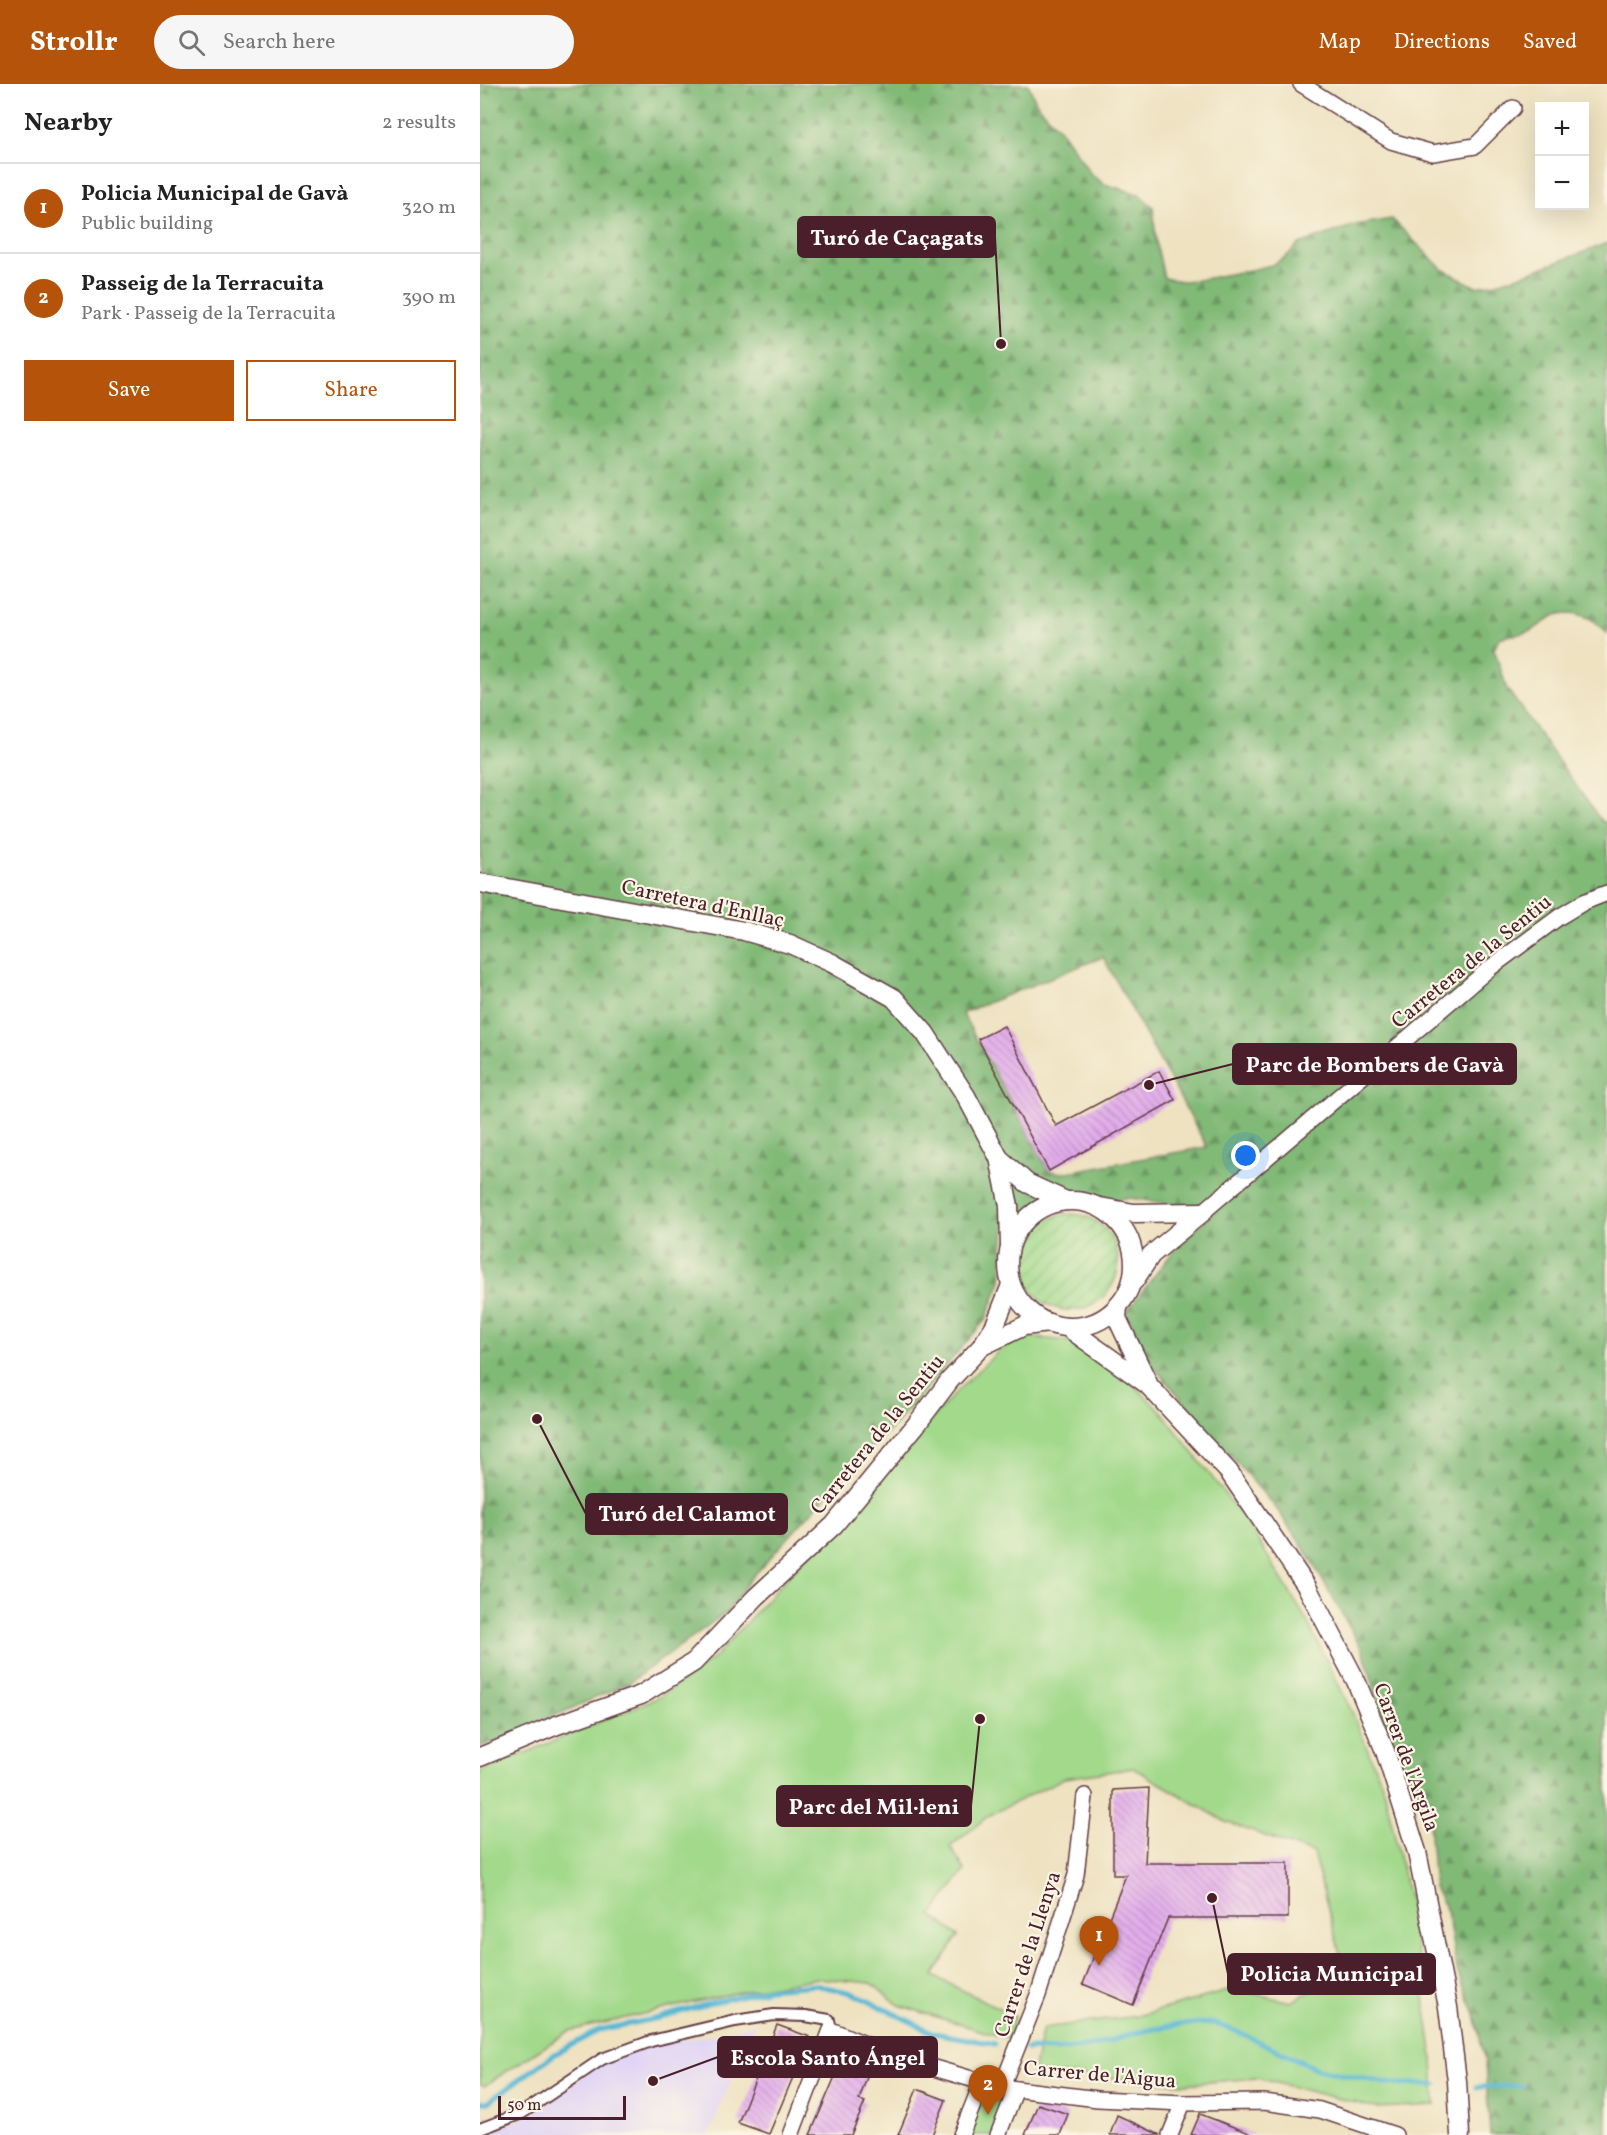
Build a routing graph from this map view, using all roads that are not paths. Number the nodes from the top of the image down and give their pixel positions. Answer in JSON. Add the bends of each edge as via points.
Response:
{"nodes":[{"id":1,"x":1301,"y":84,"type":"edge"},
{"id":2,"x":1514,"y":108,"type":"dead end"},
{"id":3,"x":480,"y":883,"type":"edge"},
{"id":4,"x":1607,"y":893,"type":"edge"},
{"id":5,"x":999,"y":1158,"type":"junction"},
{"id":6,"x":1066,"y":1201,"type":"junction"},
{"id":7,"x":1097,"y":1206,"type":"junction"},
{"id":8,"x":1203,"y":1212,"type":"junction"},
{"id":9,"x":1010,"y":1246,"type":"junction"},
{"id":10,"x":1011,"y":1285,"type":"junction"},
{"id":11,"x":1130,"y":1288,"type":"junction"},
{"id":12,"x":1118,"y":1306,"type":"junction"},
{"id":13,"x":1058,"y":1325,"type":"junction"},
{"id":14,"x":981,"y":1347,"type":"junction"},
{"id":15,"x":1148,"y":1385,"type":"junction"},
{"id":16,"x":480,"y":1757,"type":"edge"},
{"id":17,"x":1085,"y":1796,"type":"dead end"},
{"id":18,"x":831,"y":2030,"type":"junction"},
{"id":19,"x":981,"y":2082,"type":"junction"},
{"id":20,"x":1009,"y":2088,"type":"junction"},
{"id":21,"x":1183,"y":2103,"type":"junction"},
{"id":22,"x":1352,"y":2128,"type":"edge"},
{"id":23,"x":480,"y":2129,"type":"edge"},
{"id":24,"x":791,"y":2135,"type":"edge"},
{"id":25,"x":961,"y":2135,"type":"edge"},
{"id":26,"x":998,"y":2135,"type":"edge"},
{"id":27,"x":1170,"y":2135,"type":"edge"},
{"id":28,"x":1395,"y":2135,"type":"edge"},
{"id":29,"x":1460,"y":2135,"type":"edge"}],
"edges":[{"from":1,"to":2,"type":"street","via":[[1391,141],[1433,153],[1475,146]]},
{"from":3,"to":5,"type":"street","name":"Carretera d'Enllaç","via":[[744,931],[790,944],[832,963],[894,998],[922,1030],[966,1096]]},
{"from":4,"to":8,"type":"street","name":"Carretera de la Sentiu","via":[[1559,917],[1490,968]]},
{"from":5,"to":6,"type":"street","name":"Carretera d'Enllaç","via":[[1027,1183]]},
{"from":5,"to":9,"type":"street","name":"Carretera d'Enllaç","via":[[1010,1206]]},
{"from":6,"to":7,"type":"street"},
{"from":6,"to":9,"type":"street","via":[[1047,1205],[1031,1215]]},
{"from":7,"to":8,"type":"street","via":[[1134,1213]]},
{"from":7,"to":11,"type":"street","via":[[1126,1232],[1133,1250]]},
{"from":8,"to":11,"type":"street","name":"Carretera de la Sentiu","via":[[1151,1255]]},
{"from":9,"to":10,"type":"street"},
{"from":10,"to":13,"type":"street","via":[[1033,1314]]},
{"from":10,"to":14,"type":"street","name":"Carretera de la Sentiu","via":[[995,1325]]},
{"from":11,"to":12,"type":"street"},
{"from":12,"to":13,"type":"street","via":[[1104,1318],[1086,1325]]},
{"from":12,"to":15,"type":"street","name":"Carrer de l'Argila","via":[[1117,1318]]},
{"from":13,"to":14,"type":"street","name":"Carretera de la Sentiu","via":[[1024,1326]]},
{"from":13,"to":15,"type":"street","name":"Carrer de l'Argila"},
{"from":14,"to":16,"type":"street","name":"Carretera de la Sentiu","via":[[834,1525],[756,1597],[694,1662],[641,1695]]},
{"from":15,"to":29,"type":"street","name":"Carrer de l'Argila","via":[[1229,1472],[1307,1587],[1356,1681],[1385,1751],[1417,1852],[1448,2007]]},
{"from":17,"to":20,"type":"street","name":"Carrer de la Llenya","via":[[1076,1875]]},
{"from":18,"to":19,"type":"street","name":"Carrer de l'Aigua","via":[[896,2057]]},
{"from":18,"to":23,"type":"street","name":"Carrer de l'Aigua","via":[[829,2020],[774,2015],[735,2020],[651,2041],[602,2059],[522,2113]]},
{"from":18,"to":24,"type":"street"},
{"from":19,"to":20,"type":"street","name":"Carrer de l'Aigua"},
{"from":19,"to":25,"type":"street"},
{"from":20,"to":21,"type":"street","name":"Carrer de l'Aigua","via":[[1098,2099]]},
{"from":20,"to":26,"type":"street","name":"Carrer de la Llenya"},
{"from":21,"to":22,"type":"street","name":"Carrer de l'Aigua","via":[[1264,2102],[1320,2110]]},
{"from":21,"to":27,"type":"street"},
{"from":22,"to":28,"type":"street","name":"Carrer de l'Aigua"}]}
